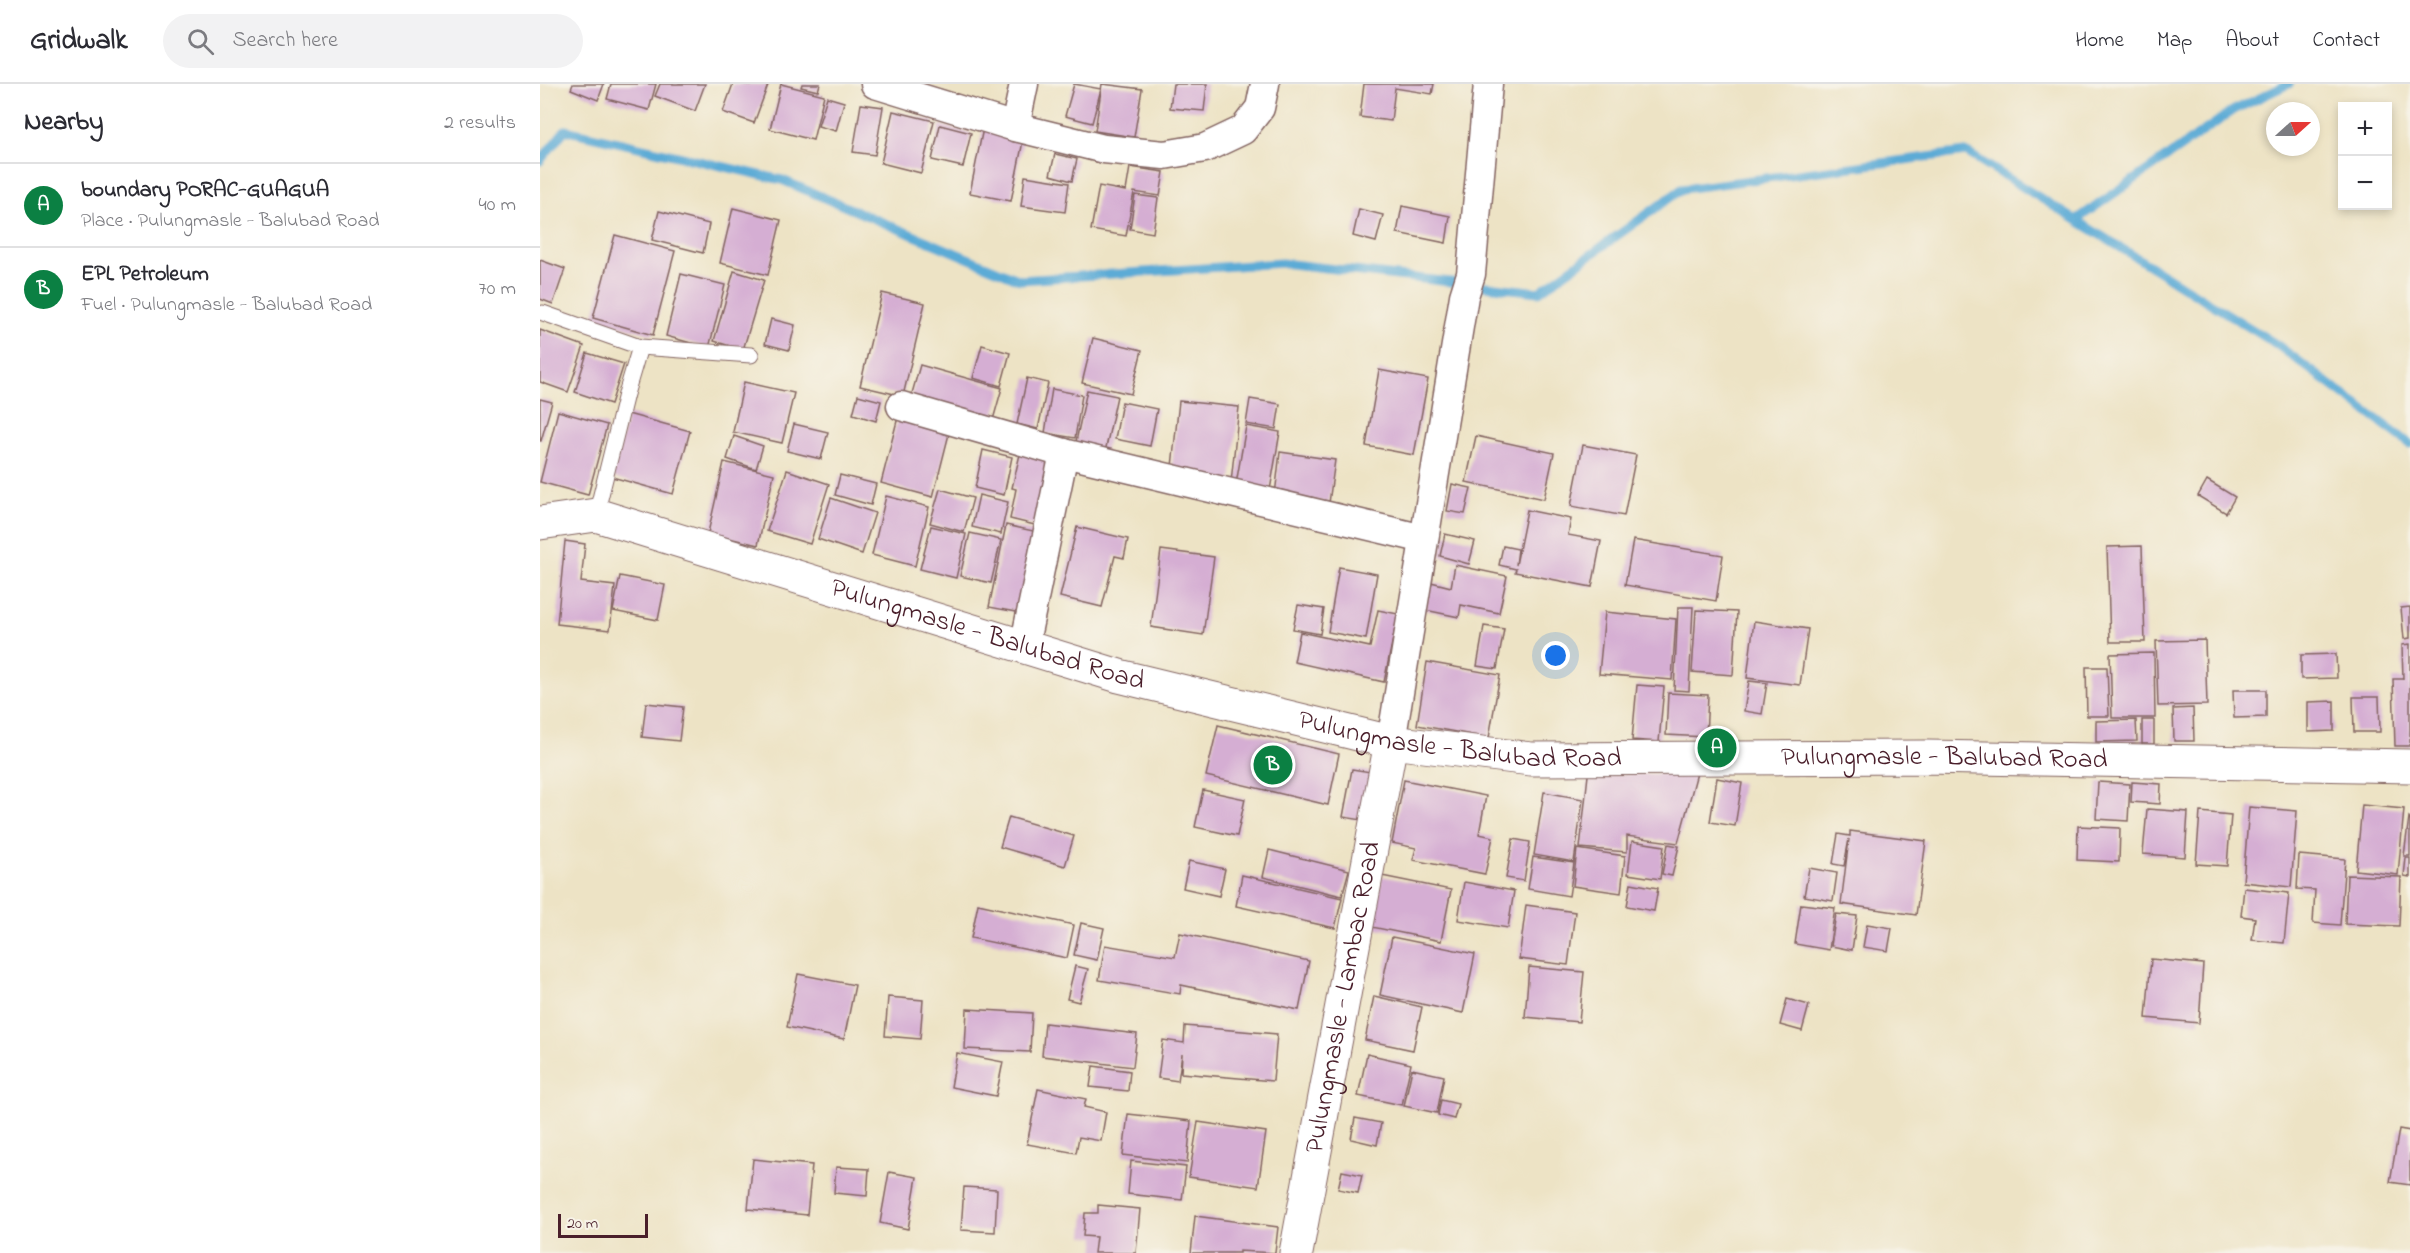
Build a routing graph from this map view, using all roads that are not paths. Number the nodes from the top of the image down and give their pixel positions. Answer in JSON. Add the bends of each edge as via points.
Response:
{"nodes":[{"id":1,"x":875,"y":84,"type":"edge"},
{"id":2,"x":1024,"y":84,"type":"edge"},
{"id":3,"x":1265,"y":84,"type":"edge"},
{"id":4,"x":1488,"y":84,"type":"edge"},
{"id":5,"x":1015,"y":127,"type":"junction"},
{"id":6,"x":543,"y":313,"type":"dead end"},
{"id":7,"x":640,"y":347,"type":"junction"},
{"id":8,"x":751,"y":355,"type":"dead end"},
{"id":9,"x":901,"y":406,"type":"dead end"},
{"id":10,"x":1064,"y":453,"type":"junction"},
{"id":11,"x":596,"y":515,"type":"junction"},
{"id":12,"x":540,"y":523,"type":"edge"},
{"id":13,"x":1424,"y":539,"type":"junction"},
{"id":14,"x":1024,"y":647,"type":"junction"},
{"id":15,"x":1391,"y":742,"type":"junction"},
{"id":16,"x":2410,"y":766,"type":"edge"},
{"id":17,"x":1296,"y":1253,"type":"edge"}],
"edges":[{"from":1,"to":5,"type":"street"},
{"from":2,"to":5,"type":"street"},
{"from":3,"to":5,"type":"street","via":[[1260,108],[1243,130],[1205,148],[1164,155],[1104,150]]},
{"from":4,"to":13,"type":"street","via":[[1468,285]]},
{"from":6,"to":7,"type":"lane"},
{"from":7,"to":8,"type":"lane"},
{"from":7,"to":11,"type":"lane"},
{"from":9,"to":10,"type":"street"},
{"from":10,"to":13,"type":"street"},
{"from":10,"to":14,"type":"street"},
{"from":11,"to":12,"type":"street","name":"Pulungmasle - Balubad Road"},
{"from":11,"to":14,"type":"street","name":"Pulungmasle - Balubad Road"},
{"from":13,"to":15,"type":"street"},
{"from":14,"to":15,"type":"street","name":"Pulungmasle - Balubad Road","via":[[1119,676]]},
{"from":15,"to":16,"type":"street","name":"Pulungmasle - Balubad Road","via":[[1531,759],[1926,757]]},
{"from":15,"to":17,"type":"street","name":"Pulungmasle - Lambac Road"}]}
